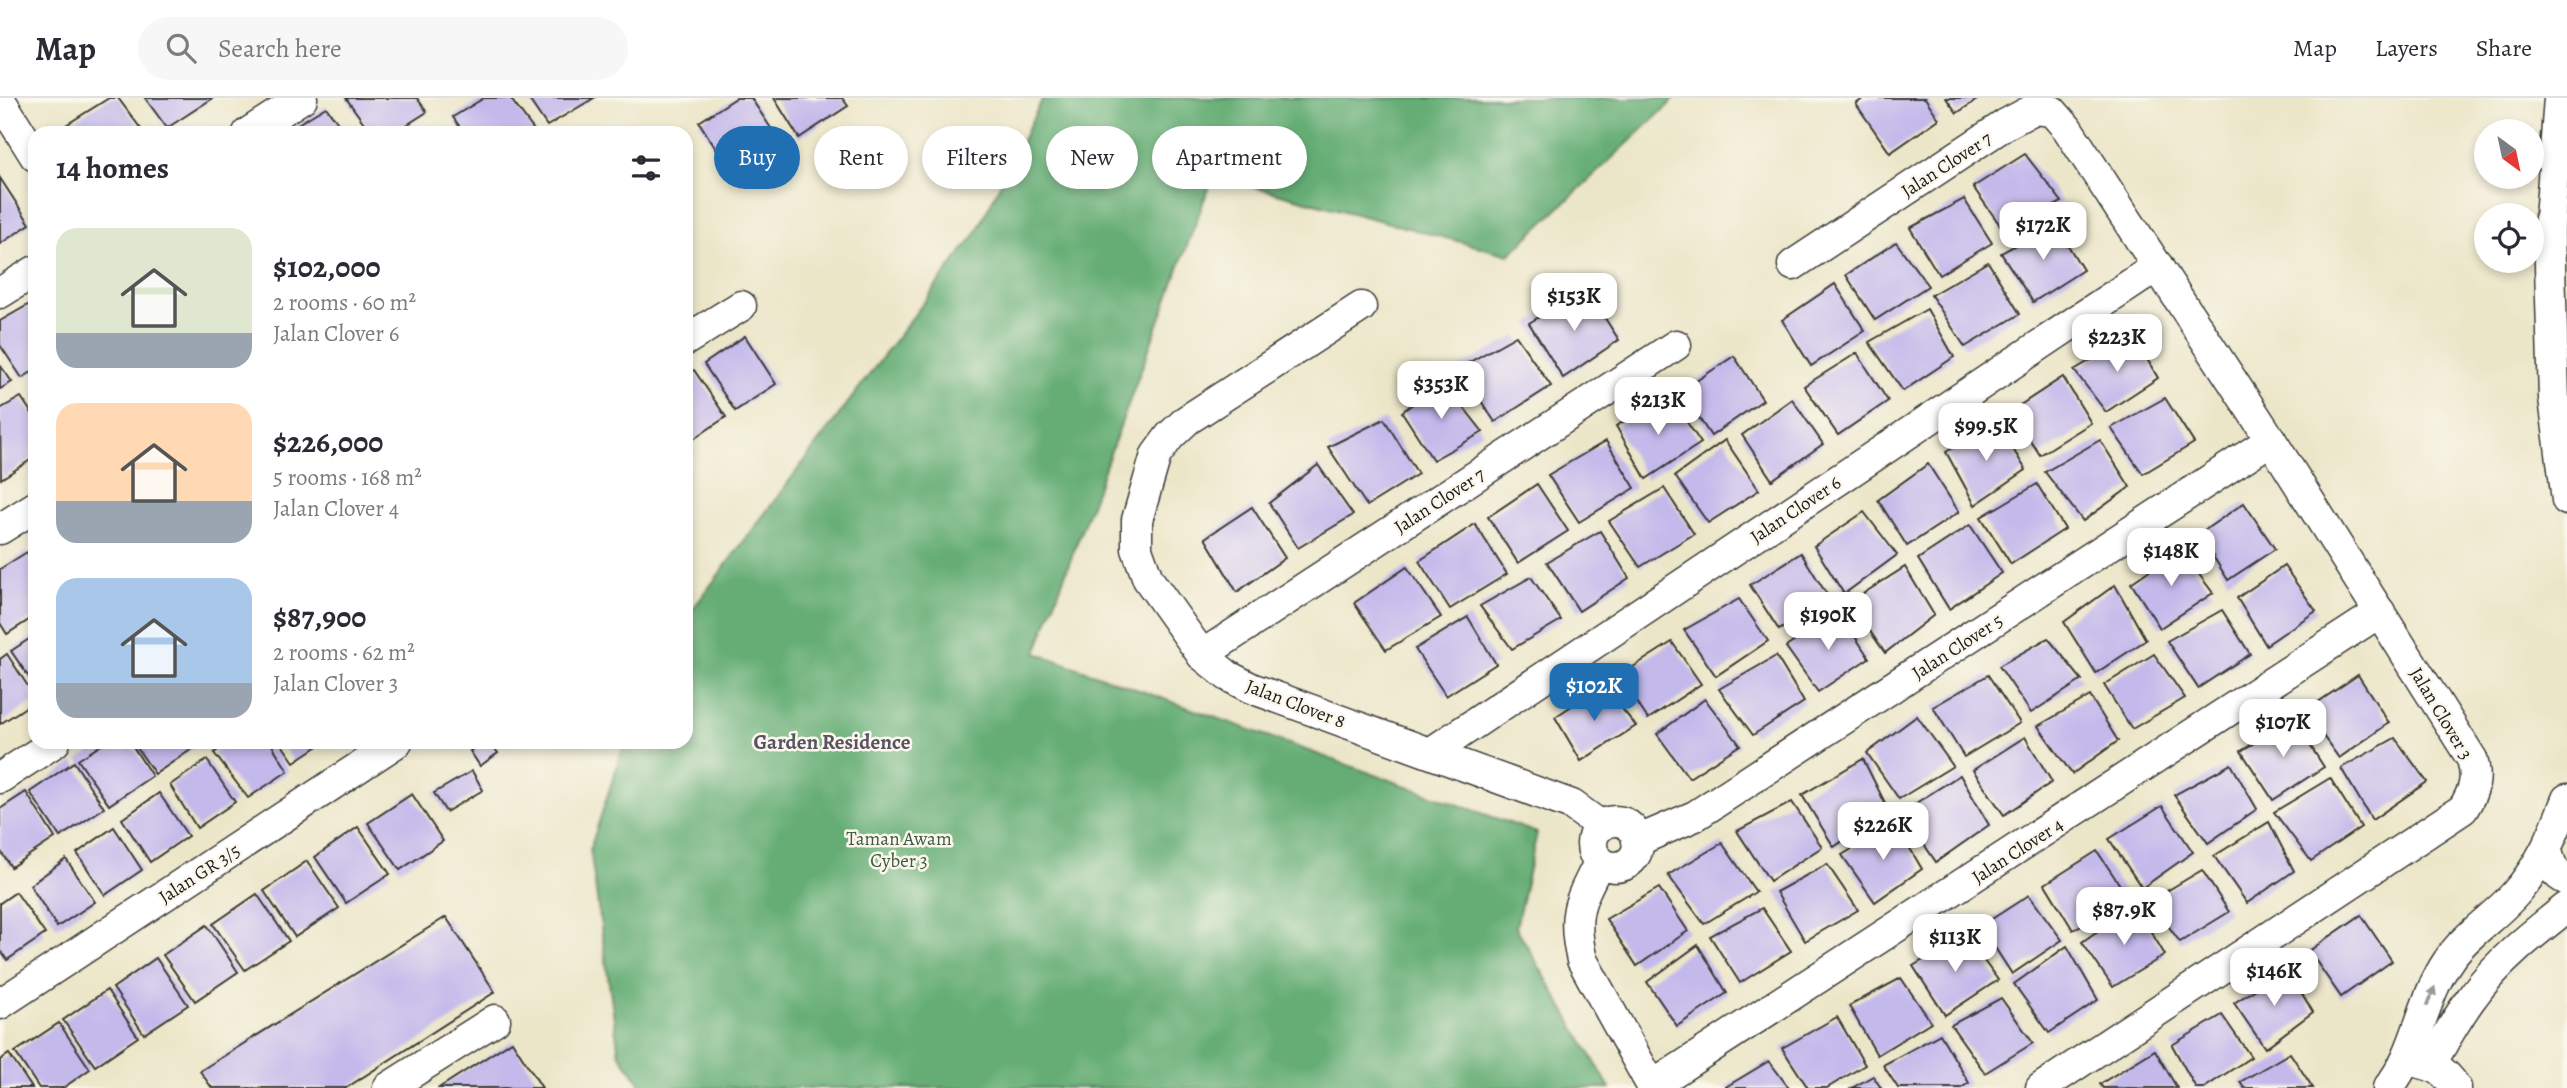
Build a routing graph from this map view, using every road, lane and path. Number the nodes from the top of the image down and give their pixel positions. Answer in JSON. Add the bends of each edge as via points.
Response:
{"nodes":[{"id":1,"x":19,"y":98,"type":"edge"},
{"id":2,"x":302,"y":98,"type":"edge"},
{"id":3,"x":2559,"y":98,"type":"edge"},
{"id":4,"x":0,"y":100,"type":"edge"},
{"id":5,"x":37,"y":126,"type":"edge"},
{"id":6,"x":259,"y":126,"type":"edge"},
{"id":7,"x":28,"y":145,"type":"edge"},
{"id":8,"x":1793,"y":265,"type":"dead end"},
{"id":9,"x":2158,"y":266,"type":"junction"},
{"id":10,"x":28,"y":275,"type":"edge"},
{"id":11,"x":0,"y":293,"type":"edge"},
{"id":12,"x":741,"y":306,"type":"dead end"},
{"id":13,"x":1361,"y":307,"type":"dead end"},
{"id":14,"x":693,"y":336,"type":"edge"},
{"id":15,"x":1676,"y":345,"type":"dead end"},
{"id":16,"x":2271,"y":440,"type":"junction"},
{"id":17,"x":2567,"y":500,"type":"edge"},
{"id":18,"x":28,"y":511,"type":"edge"},
{"id":19,"x":0,"y":529,"type":"edge"},
{"id":20,"x":2380,"y":612,"type":"junction"},
{"id":21,"x":1202,"y":655,"type":"junction"},
{"id":22,"x":44,"y":749,"type":"edge"},
{"id":23,"x":386,"y":749,"type":"edge"},
{"id":24,"x":1432,"y":752,"type":"junction"},
{"id":25,"x":0,"y":778,"type":"edge"},
{"id":26,"x":2567,"y":799,"type":"edge"},
{"id":27,"x":1601,"y":826,"type":"junction"},
{"id":28,"x":1637,"y":841,"type":"junction"},
{"id":29,"x":2547,"y":851,"type":"junction"},
{"id":30,"x":1600,"y":861,"type":"junction"},
{"id":31,"x":2567,"y":880,"type":"edge"},
{"id":32,"x":2567,"y":908,"type":"edge"},
{"id":33,"x":0,"y":1004,"type":"edge"},
{"id":34,"x":495,"y":1020,"type":"dead end"},
{"id":35,"x":2418,"y":1062,"type":"junction"},
{"id":36,"x":1653,"y":1087,"type":"edge"},
{"id":37,"x":388,"y":1088,"type":"edge"},
{"id":38,"x":2041,"y":1088,"type":"edge"},
{"id":39,"x":2388,"y":1088,"type":"edge"},
{"id":40,"x":2456,"y":1088,"type":"edge"}],
"edges":[{"from":1,"to":5,"type":"street"},
{"from":2,"to":6,"type":"street"},
{"from":3,"to":17,"type":"street","via":[[2549,232],[2554,398]]},
{"from":4,"to":7,"type":"street"},
{"from":8,"to":9,"type":"street","name":"Jalan Clover 7","via":[[2034,109],[2052,111],[2067,128]]},
{"from":9,"to":16,"type":"street","name":"Jalan Clover 3"},
{"from":9,"to":24,"type":"street","name":"Jalan Clover 6"},
{"from":10,"to":11,"type":"street"},
{"from":12,"to":14,"type":"street"},
{"from":13,"to":21,"type":"street","name":"Jalan Clover 8","via":[[1187,420],[1156,455],[1137,520],[1137,549],[1148,579]]},
{"from":15,"to":21,"type":"street","name":"Jalan Clover 7"},
{"from":16,"to":20,"type":"street","name":"Jalan Clover 3"},
{"from":16,"to":28,"type":"street","name":"Jalan Clover 5","via":[[1695,816]]},
{"from":18,"to":19,"type":"street"},
{"from":20,"to":36,"type":"street","name":"Jalan Clover 4"},
{"from":20,"to":38,"type":"street","name":"Jalan Clover 3","via":[[2472,759],[2474,791],[2463,809]]},
{"from":21,"to":24,"type":"street","name":"Jalan Clover 8","via":[[1251,688]]},
{"from":22,"to":25,"type":"street"},
{"from":23,"to":33,"type":"street","name":"Jalan GR 3/5"},
{"from":24,"to":27,"type":"street","name":"Jalan Clover 8","via":[[1572,805]]},
{"from":26,"to":29,"type":"street"},
{"from":27,"to":28,"type":"street","via":[[1620,822],[1632,829]]},
{"from":27,"to":30,"type":"street","via":[[1592,844]]},
{"from":28,"to":30,"type":"street","via":[[1629,862],[1615,866]]},
{"from":29,"to":31,"type":"street","via":[[2551,867]]},
{"from":35,"to":29,"type":"street","one_way":true,"via":[[2441,973],[2449,959],[2516,893]]},
{"from":30,"to":36,"type":"street","via":[[1579,902],[1576,937],[1582,960]]},
{"from":32,"to":35,"type":"street","via":[[2487,978]]},
{"from":34,"to":37,"type":"street"},
{"from":35,"to":39,"type":"street"},
{"from":35,"to":40,"type":"street","via":[[2446,1073]]}]}
